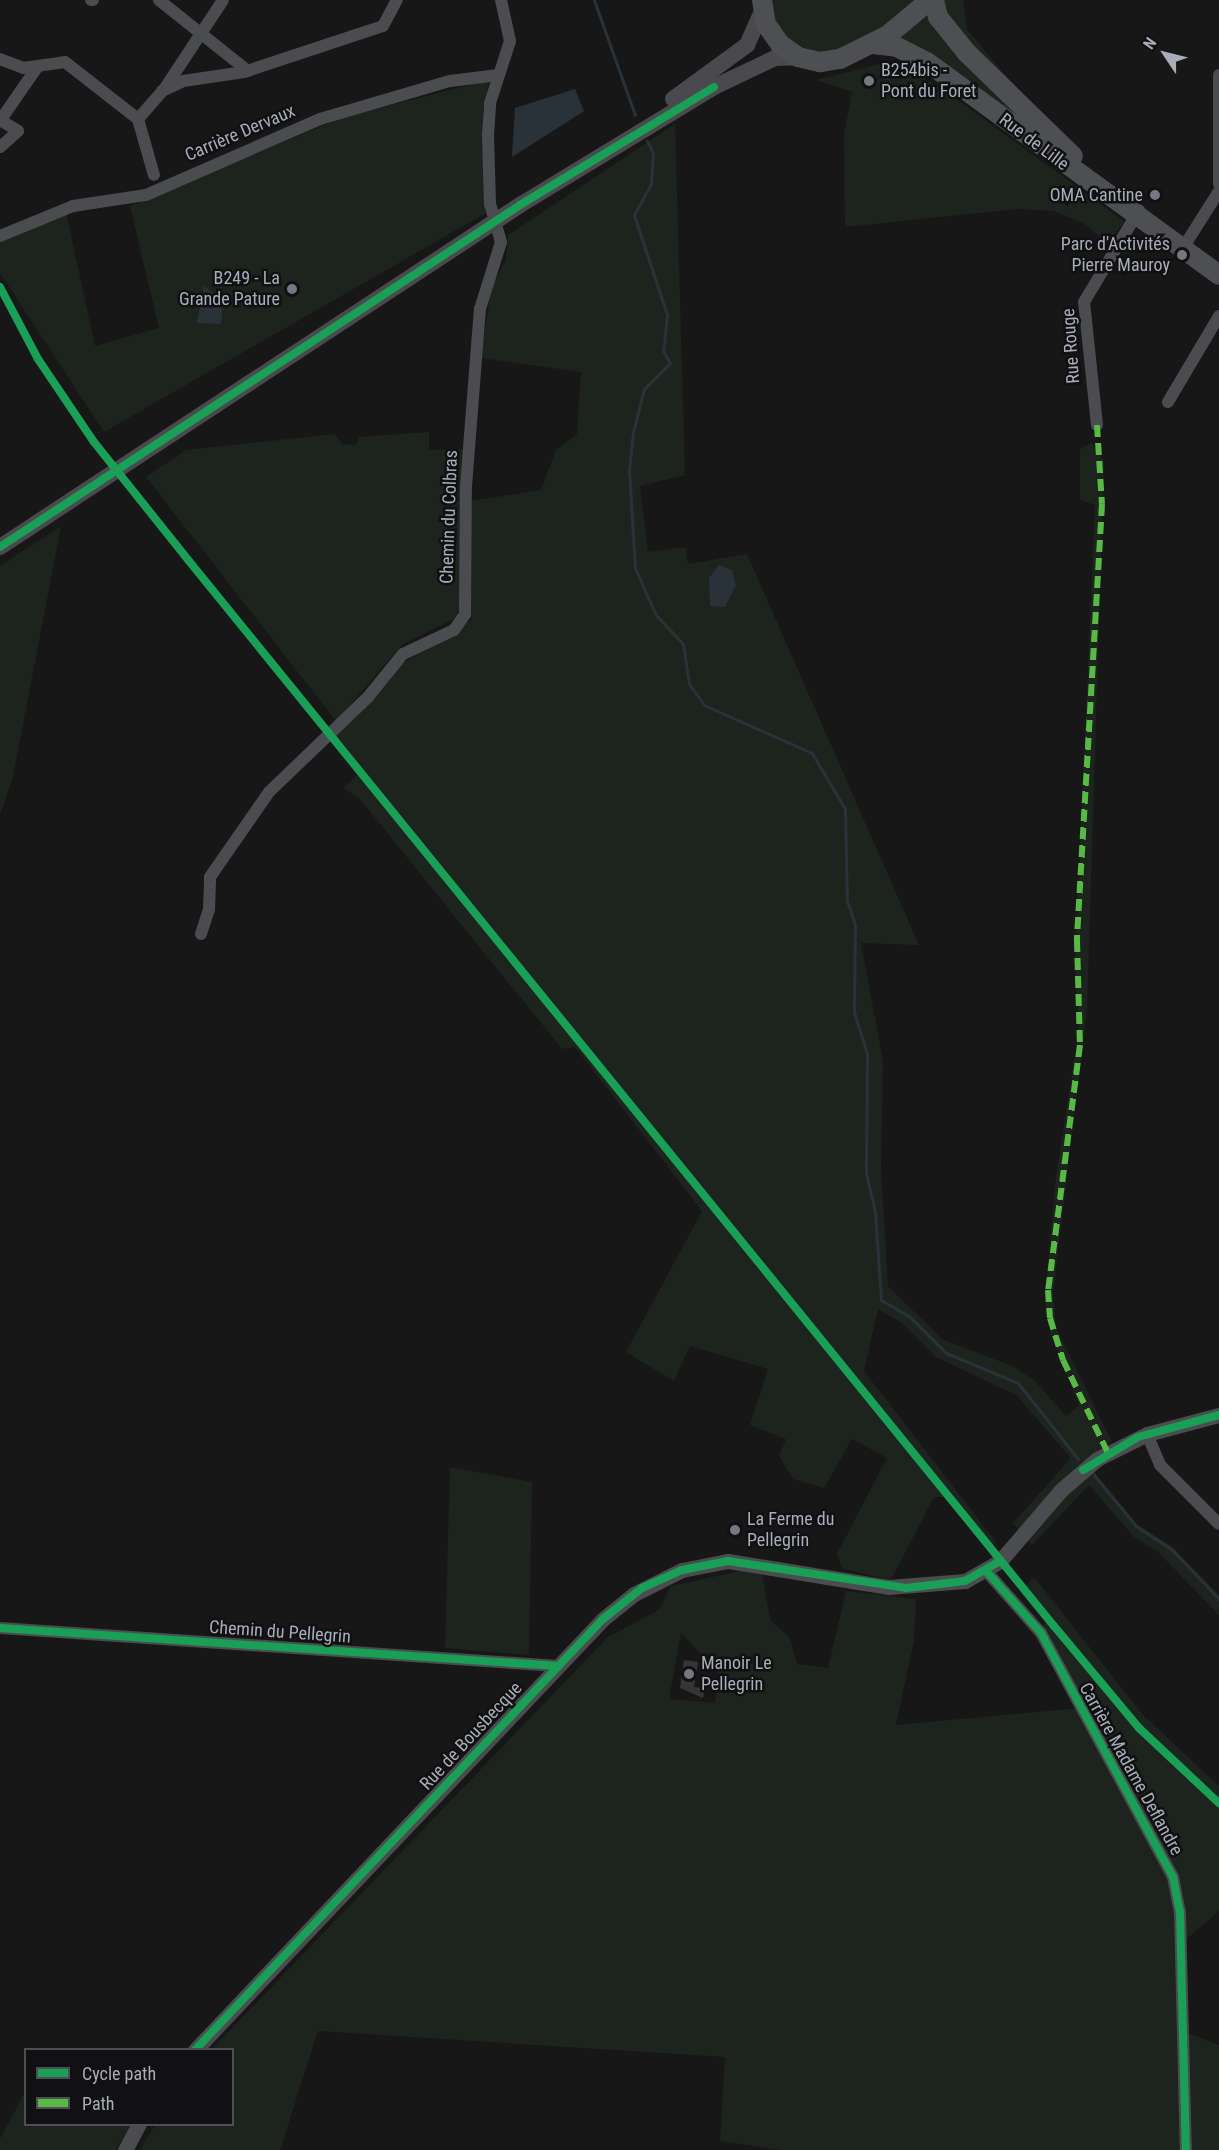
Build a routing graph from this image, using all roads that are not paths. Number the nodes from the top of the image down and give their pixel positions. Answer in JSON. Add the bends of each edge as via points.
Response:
{"nodes":[{"id":1,"x":159,"y":0,"type":"edge"},
{"id":2,"x":223,"y":0,"type":"edge"},
{"id":3,"x":397,"y":0,"type":"edge"},
{"id":4,"x":501,"y":0,"type":"edge"},
{"id":5,"x":932,"y":0,"type":"edge"},
{"id":6,"x":762,"y":4,"type":"edge"},
{"id":7,"x":202,"y":34,"type":"junction"},
{"id":8,"x":873,"y":44,"type":"junction"},
{"id":9,"x":798,"y":57,"type":"junction"},
{"id":10,"x":0,"y":59,"type":"edge"},
{"id":11,"x":38,"y":66,"type":"junction"},
{"id":12,"x":248,"y":71,"type":"junction"},
{"id":13,"x":499,"y":75,"type":"junction"},
{"id":14,"x":1219,"y":75,"type":"edge"},
{"id":15,"x":162,"y":92,"type":"junction"},
{"id":16,"x":1,"y":119,"type":"edge"},
{"id":17,"x":138,"y":119,"type":"junction"},
{"id":18,"x":0,"y":147,"type":"edge"},
{"id":19,"x":154,"y":175,"type":"dead end"},
{"id":20,"x":1219,"y":184,"type":"edge"},
{"id":21,"x":1219,"y":191,"type":"edge"},
{"id":22,"x":520,"y":205,"type":"junction"},
{"id":23,"x":1138,"y":211,"type":"junction"},
{"id":24,"x":494,"y":222,"type":"junction"},
{"id":25,"x":0,"y":236,"type":"edge"},
{"id":26,"x":1186,"y":244,"type":"junction"},
{"id":27,"x":1219,"y":265,"type":"edge"},
{"id":28,"x":1219,"y":275,"type":"edge"},
{"id":29,"x":1219,"y":316,"type":"edge"},
{"id":30,"x":1168,"y":402,"type":"dead end"},
{"id":31,"x":1097,"y":426,"type":"dead end"},
{"id":32,"x":0,"y":547,"type":"edge"},
{"id":33,"x":201,"y":934,"type":"dead end"},
{"id":34,"x":1219,"y":1415,"type":"edge"},
{"id":35,"x":1147,"y":1434,"type":"junction"},
{"id":36,"x":1219,"y":1524,"type":"edge"},
{"id":37,"x":987,"y":1572,"type":"junction"},
{"id":38,"x":0,"y":1628,"type":"edge"},
{"id":39,"x":558,"y":1666,"type":"junction"},
{"id":40,"x":196,"y":2048,"type":"edge"},
{"id":41,"x":138,"y":2126,"type":"edge"},
{"id":42,"x":124,"y":2150,"type":"edge"},
{"id":43,"x":1186,"y":2150,"type":"edge"}],
"edges":[{"from":1,"to":7,"type":"street"},
{"from":2,"to":7,"type":"street"},
{"from":3,"to":12,"type":"street","via":[[383,26]]},
{"from":4,"to":13,"type":"street","name":"Chemin du Colbras","via":[[510,41]]},
{"from":5,"to":8,"type":"main road","via":[[917,16]]},
{"from":5,"to":23,"type":"main road","name":"Rue de Lille","via":[[948,31],[1010,98]]},
{"from":6,"to":9,"type":"main road","via":[[774,38]]},
{"from":6,"to":22,"type":"main road","via":[[754,37],[735,56]]},
{"from":7,"to":12,"type":"street"},
{"from":7,"to":15,"type":"street"},
{"from":8,"to":9,"type":"main road","via":[[834,61]]},
{"from":8,"to":23,"type":"main road","name":"Rue de Lille","via":[[897,47],[927,62]]},
{"from":9,"to":22,"type":"main road","via":[[775,58],[714,87]]},
{"from":10,"to":11,"type":"street","via":[[20,67]]},
{"from":11,"to":16,"type":"street"},
{"from":11,"to":17,"type":"street","via":[[65,62]]},
{"from":12,"to":15,"type":"street","via":[[198,77]]},
{"from":13,"to":24,"type":"street","name":"Chemin du Colbras","via":[[488,135]]},
{"from":13,"to":25,"type":"street","name":"Carrière Dervaux","via":[[450,81],[326,117],[146,195],[73,206]]},
{"from":14,"to":20,"type":"street"},
{"from":15,"to":17,"type":"street"},
{"from":16,"to":18,"type":"street","via":[[18,131]]},
{"from":17,"to":19,"type":"street"},
{"from":21,"to":26,"type":"street"},
{"from":22,"to":24,"type":"main road"},
{"from":23,"to":26,"type":"main road","name":"Rue de Lille"},
{"from":23,"to":31,"type":"street","name":"Rue Rouge","via":[[1084,302]]},
{"from":24,"to":32,"type":"main road"},
{"from":24,"to":33,"type":"street","name":"Chemin du Colbras","via":[[501,242],[480,309],[467,467],[463,619],[454,630],[403,654],[368,697],[269,792],[210,877],[209,910]]},
{"from":26,"to":27,"type":"main road","name":"Rue de Lille"},
{"from":26,"to":28,"type":"main road","name":"Rue de Lille"},
{"from":29,"to":30,"type":"street"},
{"from":34,"to":35,"type":"street","name":"Rue de Bousbecque"},
{"from":35,"to":36,"type":"street","via":[[1160,1465]]},
{"from":35,"to":37,"type":"street","name":"Rue de Bousbecque","via":[[1071,1479]]},
{"from":37,"to":39,"type":"street","name":"Rue de Bousbecque","via":[[955,1584],[906,1588],[743,1562],[698,1566],[657,1580],[626,1599]]},
{"from":37,"to":43,"type":"street","name":"Carrière Madame Deflandre","via":[[1041,1633],[1173,1877],[1180,1912]]},
{"from":38,"to":39,"type":"street","name":"Chemin du Pellegrin"},
{"from":39,"to":40,"type":"street","name":"Rue de Bousbecque"},
{"from":41,"to":42,"type":"street"}]}
